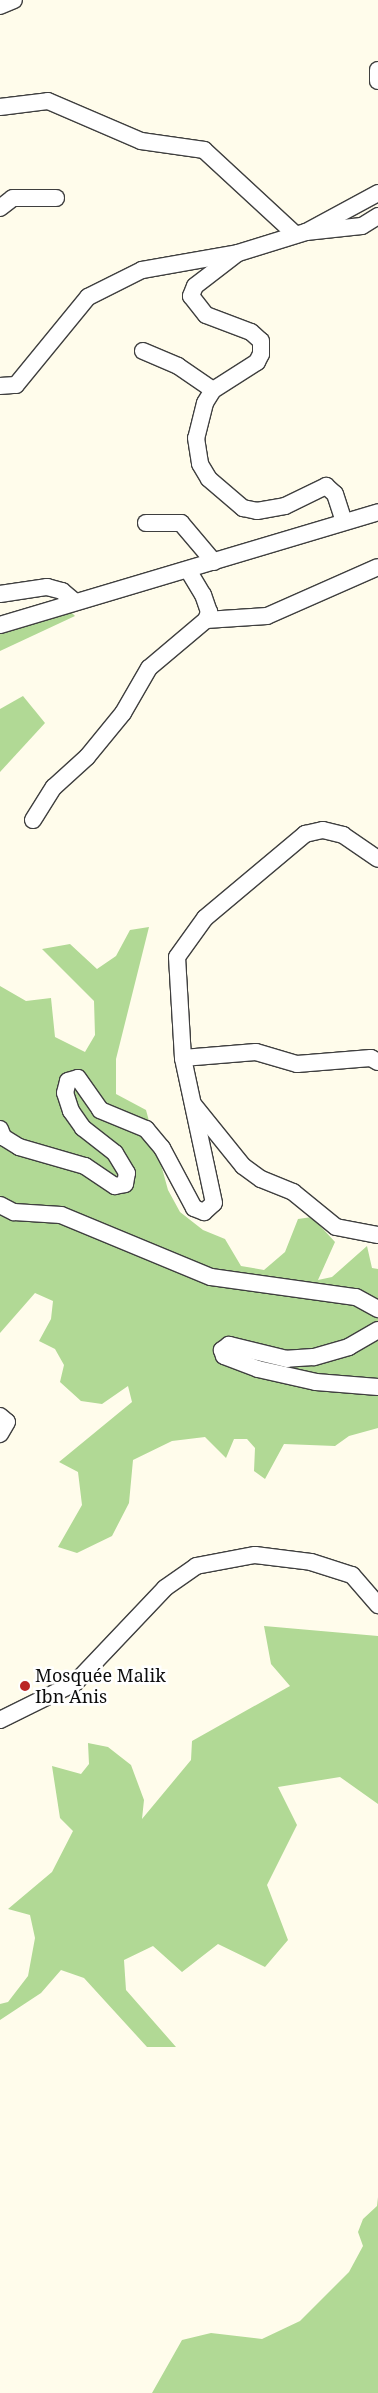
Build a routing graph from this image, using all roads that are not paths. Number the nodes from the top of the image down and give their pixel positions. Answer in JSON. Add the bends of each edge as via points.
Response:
{"nodes":[{"id":1,"x":14,"y":0,"type":"edge"},
{"id":2,"x":0,"y":6,"type":"edge"},
{"id":3,"x":378,"y":70,"type":"edge"},
{"id":4,"x":378,"y":81,"type":"edge"},
{"id":5,"x":0,"y":107,"type":"edge"},
{"id":6,"x":378,"y":193,"type":"edge"},
{"id":7,"x":56,"y":198,"type":"dead end"},
{"id":8,"x":0,"y":208,"type":"edge"},
{"id":9,"x":378,"y":216,"type":"edge"},
{"id":10,"x":301,"y":234,"type":"junction"},
{"id":11,"x":238,"y":253,"type":"junction"},
{"id":12,"x":143,"y":352,"type":"dead end"},
{"id":13,"x":0,"y":386,"type":"edge"},
{"id":14,"x":213,"y":390,"type":"junction"},
{"id":15,"x":378,"y":512,"type":"edge"},
{"id":16,"x":344,"y":521,"type":"junction"},
{"id":17,"x":146,"y":523,"type":"dead end"},
{"id":18,"x":214,"y":562,"type":"junction"},
{"id":19,"x":378,"y":568,"type":"edge"},
{"id":20,"x":188,"y":570,"type":"junction"},
{"id":21,"x":0,"y":594,"type":"edge"},
{"id":22,"x":75,"y":602,"type":"junction"},
{"id":23,"x":206,"y":620,"type":"junction"},
{"id":24,"x":0,"y":625,"type":"edge"},
{"id":25,"x":33,"y":820,"type":"dead end"},
{"id":26,"x":378,"y":859,"type":"edge"},
{"id":27,"x":183,"y":1058,"type":"junction"},
{"id":28,"x":378,"y":1062,"type":"edge"},
{"id":29,"x":193,"y":1104,"type":"junction"},
{"id":30,"x":0,"y":1129,"type":"edge"},
{"id":31,"x":0,"y":1205,"type":"edge"},
{"id":32,"x":378,"y":1235,"type":"edge"},
{"id":33,"x":378,"y":1309,"type":"edge"},
{"id":34,"x":378,"y":1330,"type":"edge"},
{"id":35,"x":378,"y":1387,"type":"edge"},
{"id":36,"x":0,"y":1416,"type":"edge"},
{"id":37,"x":0,"y":1434,"type":"edge"},
{"id":38,"x":378,"y":1605,"type":"edge"},
{"id":39,"x":0,"y":1720,"type":"edge"}],
"edges":[{"from":1,"to":2,"type":"street"},
{"from":3,"to":4,"type":"street"},
{"from":5,"to":10,"type":"street","via":[[48,101],[141,141],[204,150]]},
{"from":6,"to":10,"type":"street"},
{"from":7,"to":8,"type":"street","via":[[13,198]]},
{"from":9,"to":10,"type":"street","via":[[362,226]]},
{"from":10,"to":11,"type":"street"},
{"from":11,"to":13,"type":"street","via":[[142,270],[88,297],[16,385]]},
{"from":11,"to":14,"type":"street","via":[[195,286],[191,296],[206,316],[251,332],[260,341],[261,354],[257,362]]},
{"from":12,"to":14,"type":"street","via":[[178,366]]},
{"from":14,"to":16,"type":"street","via":[[198,419],[196,438],[200,464],[210,479],[243,508],[258,511],[285,506],[326,486],[335,494]]},
{"from":15,"to":16,"type":"street"},
{"from":16,"to":18,"type":"street"},
{"from":17,"to":18,"type":"street","via":[[182,523]]},
{"from":18,"to":20,"type":"street"},
{"from":19,"to":23,"type":"street","via":[[267,616]]},
{"from":20,"to":22,"type":"street","via":[[107,597]]},
{"from":20,"to":23,"type":"street","via":[[203,595],[209,612]]},
{"from":21,"to":22,"type":"street","via":[[47,587],[62,591]]},
{"from":22,"to":24,"type":"street"},
{"from":23,"to":25,"type":"street","via":[[149,668],[123,713],[87,757],[54,787]]},
{"from":26,"to":27,"type":"street","via":[[343,835],[323,830],[305,834],[206,918],[177,957]]},
{"from":27,"to":28,"type":"street","via":[[256,1052],[296,1064],[371,1058]]},
{"from":27,"to":29,"type":"street"},
{"from":29,"to":30,"type":"street","via":[[214,1203],[204,1212],[194,1208],[162,1148],[146,1129],[100,1110],[78,1078],[68,1081],[65,1093],[71,1111],[83,1128],[115,1153],[127,1173],[125,1184],[115,1186],[85,1166],[19,1147],[3,1136]]},
{"from":29,"to":32,"type":"street","via":[[243,1166],[262,1180],[293,1192],[336,1227]]},
{"from":31,"to":33,"type":"street","via":[[14,1212],[61,1215],[211,1277],[356,1296]]},
{"from":34,"to":35,"type":"street","via":[[349,1347],[313,1357],[287,1359],[229,1345],[222,1350],[224,1356],[258,1369],[316,1382]]},
{"from":36,"to":37,"type":"street","via":[[7,1422]]},
{"from":38,"to":39,"type":"street","via":[[352,1576],[311,1562],[255,1555],[196,1566],[166,1588],[75,1683]]}]}
